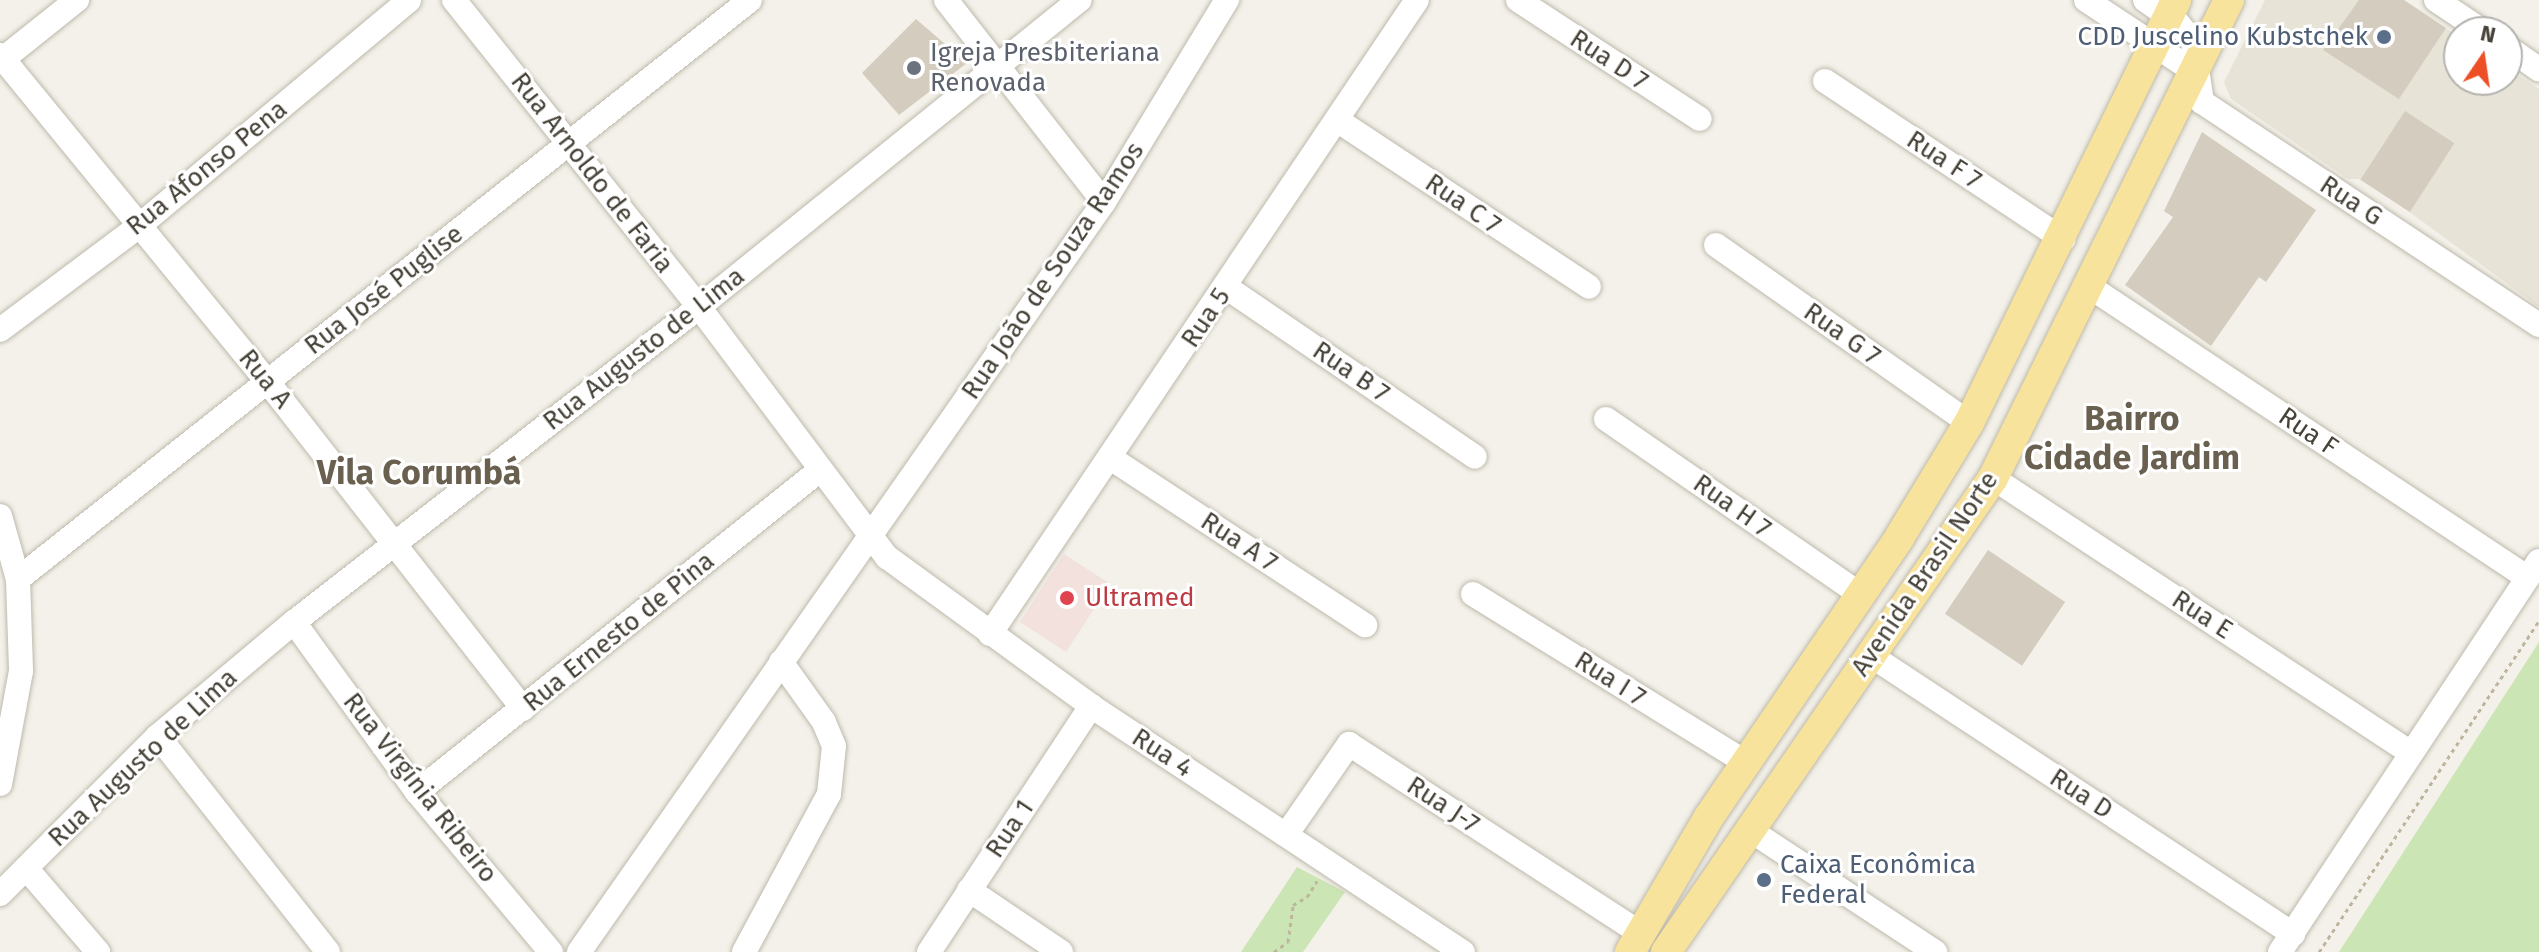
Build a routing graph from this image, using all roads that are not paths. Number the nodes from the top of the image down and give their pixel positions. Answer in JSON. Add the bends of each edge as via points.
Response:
{"nodes":[{"id":1,"x":77,"y":0,"type":"edge"},
{"id":2,"x":409,"y":0,"type":"edge"},
{"id":3,"x":454,"y":0,"type":"edge"},
{"id":4,"x":750,"y":0,"type":"edge"},
{"id":5,"x":946,"y":0,"type":"edge"},
{"id":6,"x":1079,"y":0,"type":"edge"},
{"id":7,"x":1227,"y":0,"type":"edge"},
{"id":8,"x":1417,"y":0,"type":"edge"},
{"id":9,"x":1518,"y":0,"type":"edge"},
{"id":10,"x":2086,"y":0,"type":"edge"},
{"id":11,"x":2229,"y":0,"type":"edge"},
{"id":12,"x":2436,"y":0,"type":"edge"},
{"id":13,"x":2163,"y":5,"type":"edge"},
{"id":14,"x":2460,"y":16,"type":"edge"},
{"id":15,"x":2154,"y":44,"type":"junction"},
{"id":16,"x":2,"y":57,"type":"edge"},
{"id":17,"x":2196,"y":63,"type":"junction"},
{"id":18,"x":1000,"y":67,"type":"junction"},
{"id":19,"x":1825,"y":81,"type":"dead end"},
{"id":20,"x":1700,"y":119,"type":"dead end"},
{"id":21,"x":1337,"y":120,"type":"junction"},
{"id":22,"x":570,"y":143,"type":"junction"},
{"id":23,"x":1104,"y":202,"type":"junction"},
{"id":24,"x":139,"y":226,"type":"junction"},
{"id":25,"x":2063,"y":239,"type":"junction"},
{"id":26,"x":1716,"y":245,"type":"dead end"},
{"id":27,"x":2087,"y":285,"type":"junction"},
{"id":28,"x":1226,"y":287,"type":"junction"},
{"id":29,"x":1589,"y":287,"type":"dead end"},
{"id":30,"x":699,"y":307,"type":"junction"},
{"id":31,"x":2539,"y":325,"type":"edge"},
{"id":32,"x":0,"y":330,"type":"edge"},
{"id":33,"x":267,"y":381,"type":"junction"},
{"id":34,"x":1606,"y":419,"type":"dead end"},
{"id":35,"x":1969,"y":423,"type":"junction"},
{"id":36,"x":1475,"y":457,"type":"dead end"},
{"id":37,"x":1112,"y":459,"type":"junction"},
{"id":38,"x":820,"y":470,"type":"junction"},
{"id":39,"x":1993,"y":478,"type":"junction"},
{"id":40,"x":0,"y":516,"type":"edge"},
{"id":41,"x":872,"y":538,"type":"junction"},
{"id":42,"x":393,"y":544,"type":"junction"},
{"id":43,"x":2534,"y":569,"type":"edge"},
{"id":44,"x":18,"y":579,"type":"junction"},
{"id":45,"x":1858,"y":593,"type":"junction"},
{"id":46,"x":1473,"y":594,"type":"dead end"},
{"id":47,"x":294,"y":622,"type":"junction"},
{"id":48,"x":1365,"y":625,"type":"dead end"},
{"id":49,"x":990,"y":634,"type":"junction"},
{"id":50,"x":1870,"y":655,"type":"junction"},
{"id":51,"x":781,"y":662,"type":"junction"},
{"id":52,"x":1091,"y":706,"type":"junction"},
{"id":53,"x":523,"y":709,"type":"junction"},
{"id":54,"x":158,"y":736,"type":"junction"},
{"id":55,"x":2411,"y":753,"type":"junction"},
{"id":56,"x":1747,"y":763,"type":"junction"},
{"id":57,"x":0,"y":784,"type":"edge"},
{"id":58,"x":417,"y":792,"type":"junction"},
{"id":59,"x":1750,"y":830,"type":"junction"},
{"id":60,"x":1286,"y":835,"type":"junction"},
{"id":61,"x":26,"y":868,"type":"junction"},
{"id":62,"x":969,"y":890,"type":"junction"},
{"id":63,"x":0,"y":894,"type":"edge"},
{"id":64,"x":1630,"y":939,"type":"edge"},
{"id":65,"x":2287,"y":943,"type":"edge"},
{"id":66,"x":98,"y":952,"type":"edge"},
{"id":67,"x":328,"y":952,"type":"edge"},
{"id":68,"x":551,"y":952,"type":"edge"},
{"id":69,"x":579,"y":952,"type":"edge"},
{"id":70,"x":744,"y":952,"type":"edge"},
{"id":71,"x":929,"y":952,"type":"edge"},
{"id":72,"x":1061,"y":952,"type":"edge"},
{"id":73,"x":1463,"y":952,"type":"edge"},
{"id":74,"x":1611,"y":952,"type":"edge"},
{"id":75,"x":1666,"y":952,"type":"edge"},
{"id":76,"x":1935,"y":952,"type":"edge"}],
"edges":[{"from":1,"to":16,"type":"street"},
{"from":2,"to":24,"type":"street","name":"Rua Afonso Pena"},
{"from":3,"to":22,"type":"street","name":"Rua Arnoldo de Faria"},
{"from":4,"to":22,"type":"street","name":"Rua José Puglise"},
{"from":5,"to":18,"type":"street"},
{"from":6,"to":18,"type":"street","name":"Rua Augusto de Lima"},
{"from":7,"to":23,"type":"street","name":"Rua João de Souza Ramos"},
{"from":8,"to":21,"type":"street","name":"Rua 5"},
{"from":9,"to":20,"type":"street","name":"Rua D 7"},
{"from":10,"to":15,"type":"street"},
{"from":11,"to":17,"type":"main road","name":"Avenida Brasil Norte"},
{"from":12,"to":14,"type":"street"},
{"from":13,"to":15,"type":"main road","name":"Avenida Brasil Norte"},
{"from":13,"to":17,"type":"street","via":[[2193,42]]},
{"from":15,"to":17,"type":"street"},
{"from":15,"to":25,"type":"main road","name":"Avenida Brasil Norte"},
{"from":16,"to":24,"type":"street","name":"Rua A"},
{"from":17,"to":27,"type":"main road","name":"Avenida Brasil Norte"},
{"from":17,"to":31,"type":"street","name":"Rua G","via":[[2202,102]]},
{"from":18,"to":23,"type":"street"},
{"from":18,"to":30,"type":"street","name":"Rua Augusto de Lima"},
{"from":19,"to":25,"type":"street","name":"Rua F 7"},
{"from":21,"to":28,"type":"street","name":"Rua 5"},
{"from":21,"to":29,"type":"street","name":"Rua C 7"},
{"from":22,"to":30,"type":"street","name":"Rua Arnoldo de Faria"},
{"from":22,"to":33,"type":"street","name":"Rua José Puglise"},
{"from":23,"to":41,"type":"street","name":"Rua João de Souza Ramos"},
{"from":24,"to":32,"type":"street","name":"Rua Afonso Pena"},
{"from":24,"to":33,"type":"street","name":"Rua A"},
{"from":25,"to":35,"type":"main road","name":"Avenida Brasil Norte"},
{"from":26,"to":35,"type":"street","name":"Rua G 7"},
{"from":27,"to":39,"type":"main road","name":"Avenida Brasil Norte"},
{"from":27,"to":43,"type":"street","name":"Rua F"},
{"from":28,"to":36,"type":"street","name":"Rua B 7"},
{"from":28,"to":37,"type":"street","name":"Rua 5"},
{"from":30,"to":38,"type":"street","name":"Rua Arnoldo de Faria"},
{"from":30,"to":42,"type":"street","name":"Rua Augusto de Lima"},
{"from":33,"to":42,"type":"street","name":"Rua A"},
{"from":33,"to":44,"type":"street","name":"Rua José Puglise"},
{"from":34,"to":45,"type":"street","name":"Rua H 7"},
{"from":35,"to":45,"type":"main road","name":"Avenida Brasil Norte","via":[[1899,538]]},
{"from":37,"to":48,"type":"street","name":"Rua A 7"},
{"from":37,"to":49,"type":"street","name":"Rua 5"},
{"from":38,"to":41,"type":"street","name":"Rua Arnoldo de Faria"},
{"from":38,"to":53,"type":"street","name":"Rua Ernesto de Pina"},
{"from":39,"to":50,"type":"main road","name":"Avenida Brasil Norte"},
{"from":39,"to":55,"type":"street","name":"Rua E"},
{"from":40,"to":44,"type":"street"},
{"from":41,"to":49,"type":"street","name":"Rua 4","via":[[887,557]]},
{"from":41,"to":51,"type":"street"},
{"from":42,"to":47,"type":"street","name":"Rua Augusto de Lima"},
{"from":42,"to":53,"type":"street","name":"Rua A"},
{"from":43,"to":55,"type":"street","name":"Rua D"},
{"from":44,"to":57,"type":"street","via":[[21,671]]},
{"from":45,"to":56,"type":"main road","name":"Avenida Brasil Norte"},
{"from":46,"to":56,"type":"street","name":"Rua I 7"},
{"from":47,"to":54,"type":"street","name":"Rua Augusto de Lima"},
{"from":47,"to":58,"type":"street","name":"Rua Virgínia Ribeiro"},
{"from":49,"to":52,"type":"street","name":"Rua 4"},
{"from":50,"to":59,"type":"main road","name":"Avenida Brasil Norte"},
{"from":50,"to":65,"type":"street","name":"Rua D"},
{"from":51,"to":69,"type":"street"},
{"from":51,"to":70,"type":"street","via":[[824,722],[834,746],[829,794]]},
{"from":52,"to":60,"type":"street","name":"Rua 4"},
{"from":52,"to":62,"type":"street","name":"Rua 1"},
{"from":53,"to":58,"type":"street","name":"Rua Ernesto de Pina"},
{"from":54,"to":61,"type":"street","name":"Rua Augusto de Lima"},
{"from":54,"to":67,"type":"street"},
{"from":55,"to":65,"type":"street","name":"Rua D"},
{"from":56,"to":64,"type":"main road","name":"Avenida Brasil Norte"},
{"from":58,"to":68,"type":"street","name":"Rua Virgínia Ribeiro"},
{"from":59,"to":75,"type":"main road","name":"Avenida Brasil Norte"},
{"from":59,"to":76,"type":"street"},
{"from":60,"to":64,"type":"street","name":"Rua J-7","via":[[1349,744]]},
{"from":60,"to":73,"type":"street","name":"Rua 4"},
{"from":61,"to":63,"type":"street","name":"Rua Augusto de Lima"},
{"from":61,"to":66,"type":"street"},
{"from":62,"to":71,"type":"street","name":"Rua 1"},
{"from":62,"to":72,"type":"street"},
{"from":64,"to":74,"type":"main road","name":"Avenida Brasil Norte"}]}
